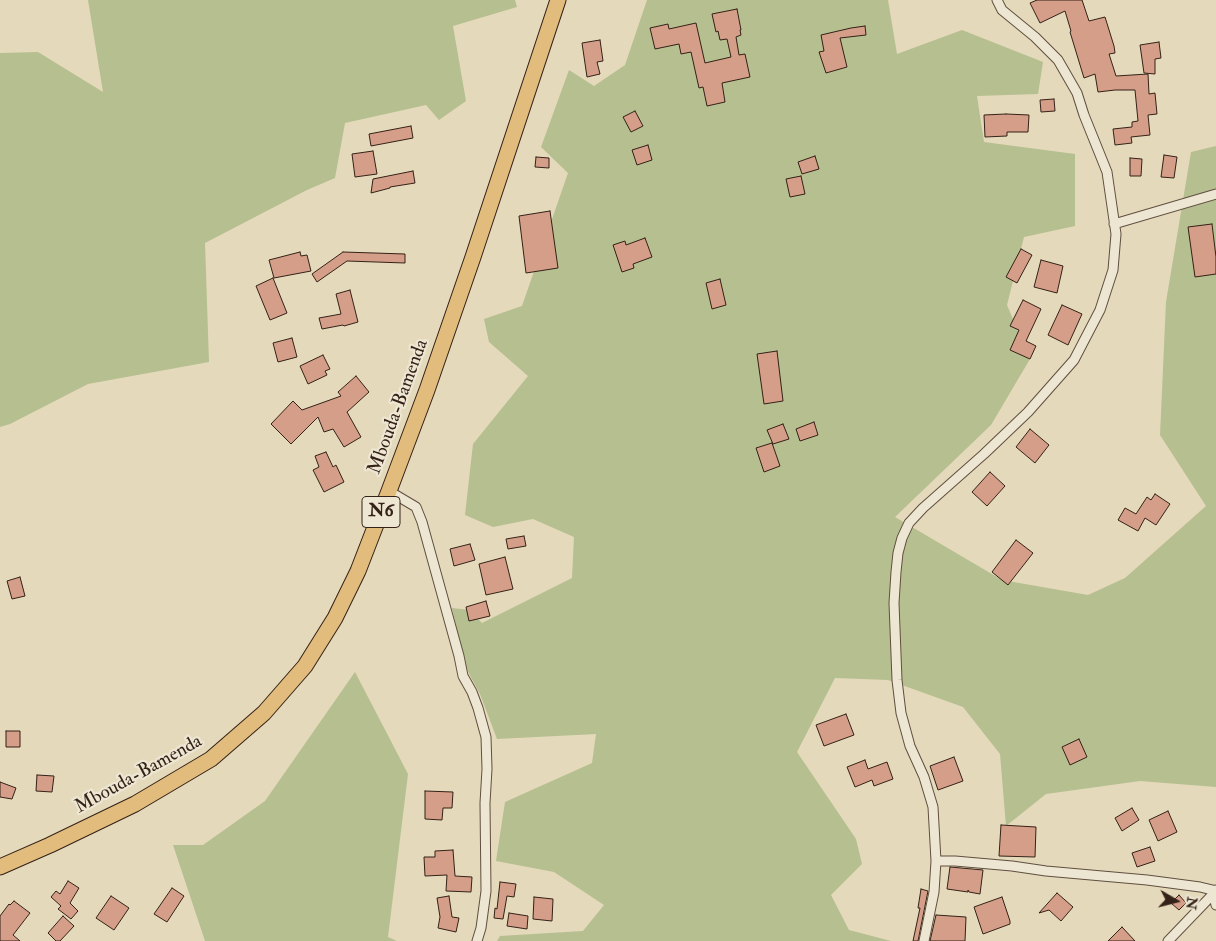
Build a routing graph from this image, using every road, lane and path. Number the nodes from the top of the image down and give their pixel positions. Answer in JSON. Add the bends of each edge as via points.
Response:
{"nodes":[{"id":1,"x":558,"y":0,"type":"edge"},
{"id":2,"x":996,"y":0,"type":"edge"},
{"id":3,"x":1216,"y":194,"type":"edge"},
{"id":4,"x":1114,"y":224,"type":"junction"},
{"id":5,"x":389,"y":491,"type":"junction"},
{"id":6,"x":936,"y":861,"type":"junction"},
{"id":7,"x":0,"y":867,"type":"edge"},
{"id":8,"x":1216,"y":890,"type":"edge"},
{"id":9,"x":1216,"y":905,"type":"edge"},
{"id":10,"x":477,"y":941,"type":"edge"},
{"id":11,"x":924,"y":941,"type":"edge"},
{"id":12,"x":1168,"y":941,"type":"edge"}],
"edges":[{"from":1,"to":5,"type":"highway","name":"Mbouda-Bamenda","number":"N6","via":[[473,257]]},
{"from":2,"to":4,"type":"street","via":[[1002,10],[1058,60],[1077,93],[1107,172]]},
{"from":3,"to":4,"type":"street"},
{"from":4,"to":6,"type":"street","via":[[1112,270],[1100,310],[1074,360],[1028,412],[923,508],[909,523],[902,538],[894,603],[897,680],[910,746],[933,807]]},
{"from":5,"to":7,"type":"highway","name":"Mbouda-Bamenda","number":"N6","via":[[358,571],[335,618],[305,666],[264,713],[211,759],[135,804]]},
{"from":5,"to":10,"type":"street","via":[[416,507],[422,522],[463,676],[472,692],[486,737],[486,891]]},
{"from":6,"to":8,"type":"street","via":[[1003,865]]},
{"from":6,"to":11,"type":"street","via":[[934,892]]},
{"from":8,"to":9,"type":"street"},
{"from":8,"to":12,"type":"street"}]}
